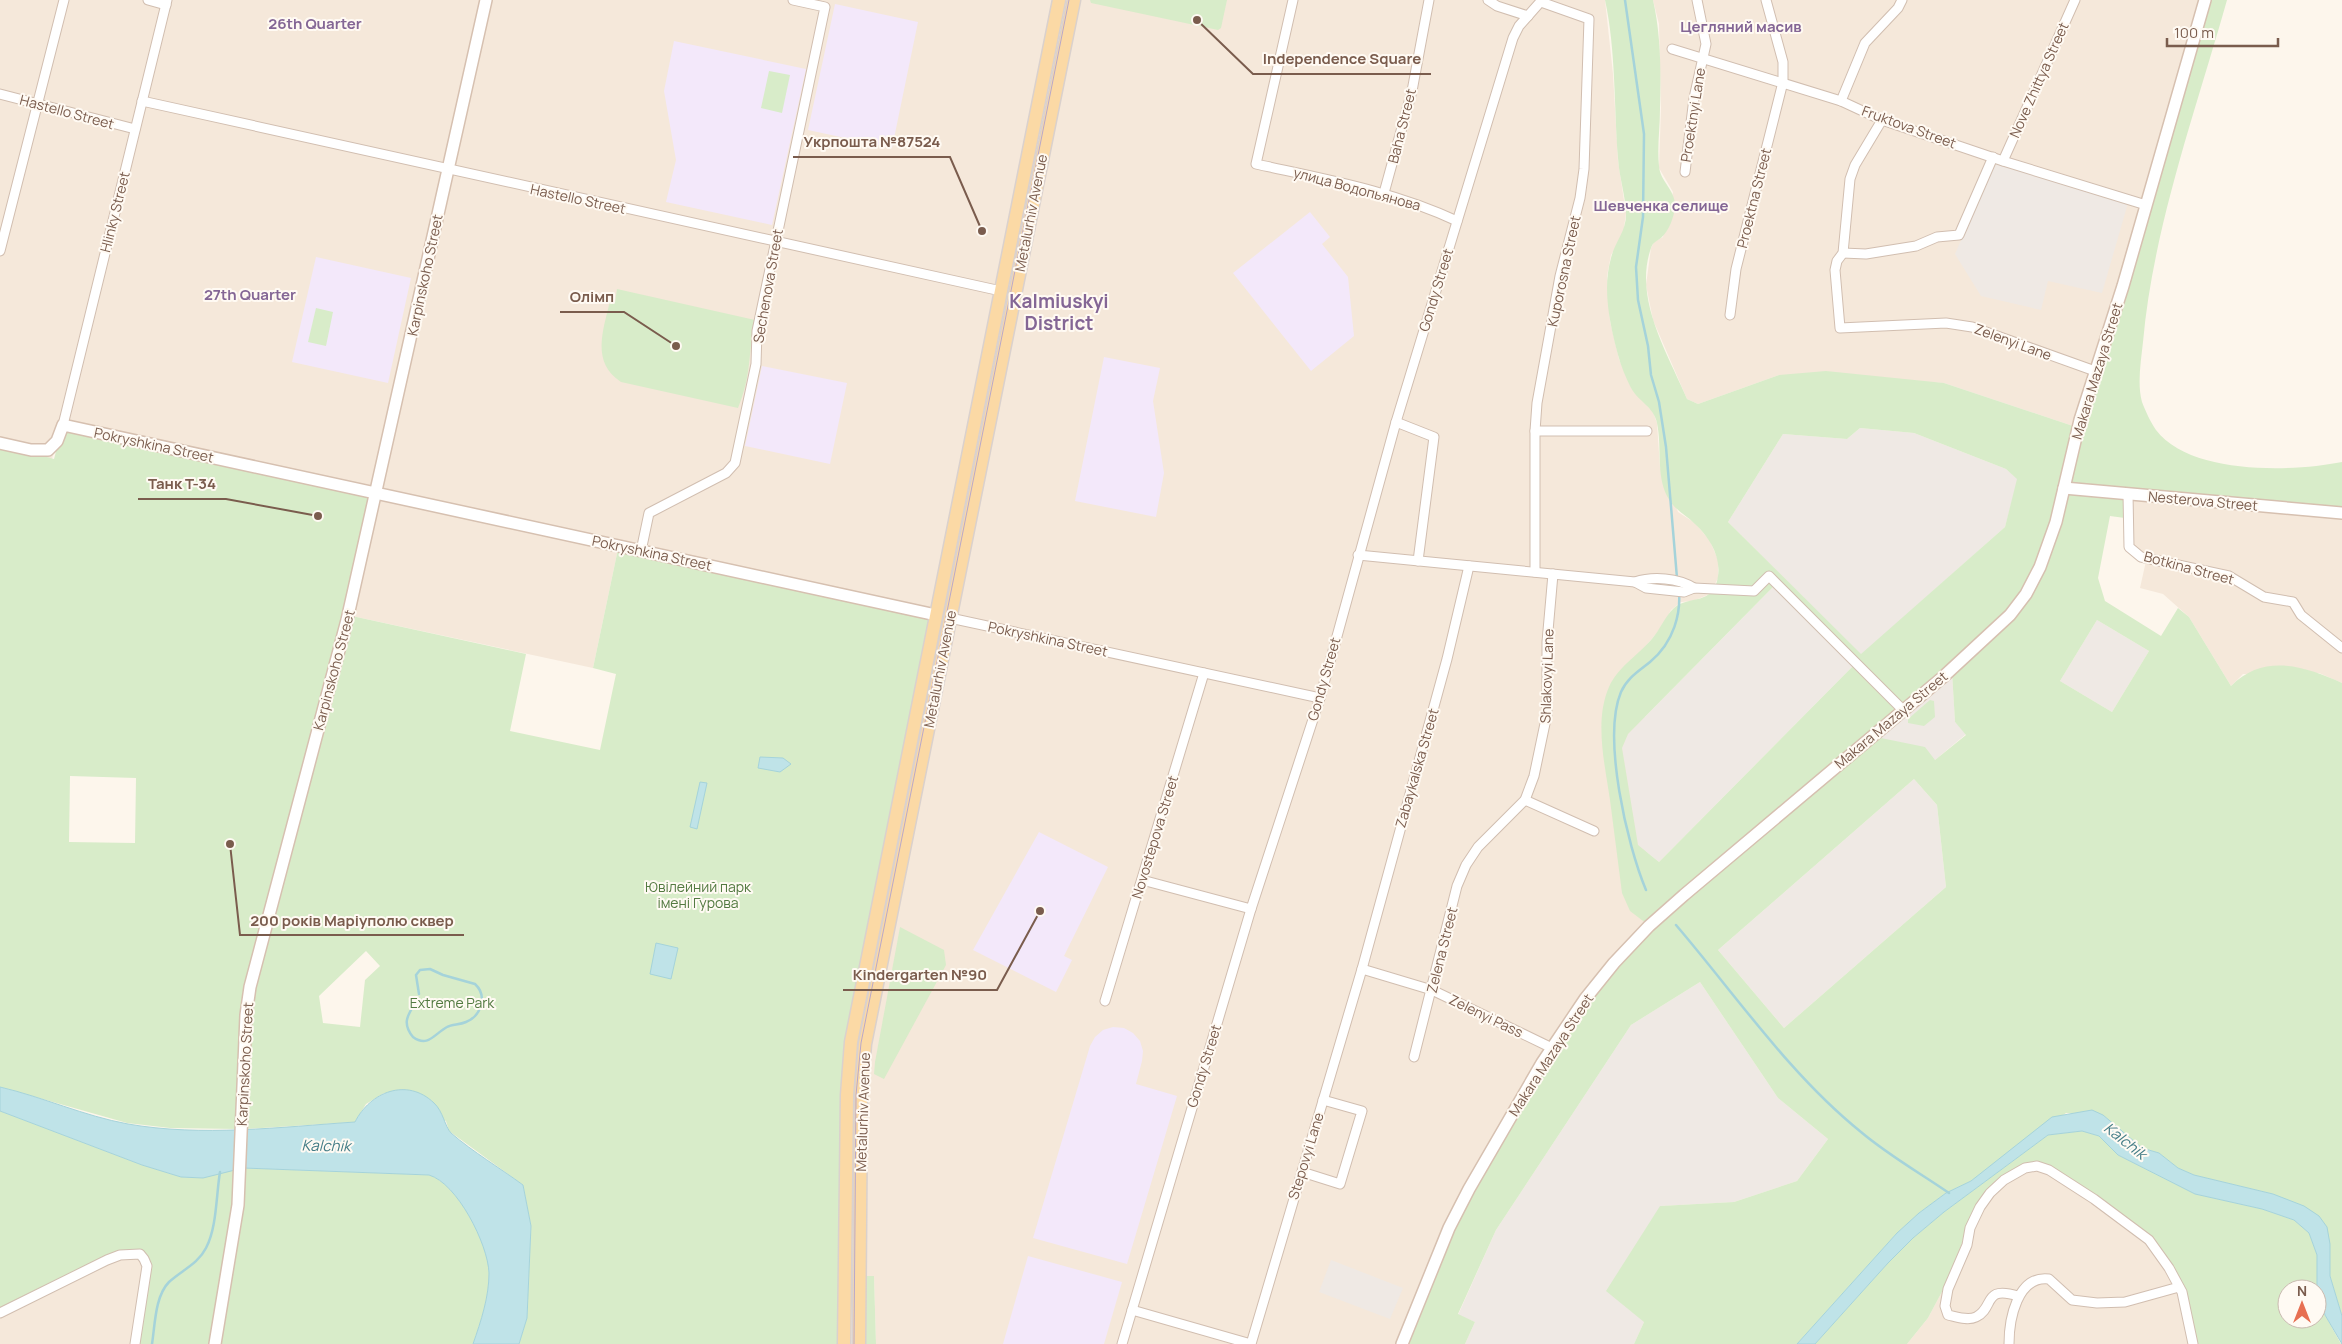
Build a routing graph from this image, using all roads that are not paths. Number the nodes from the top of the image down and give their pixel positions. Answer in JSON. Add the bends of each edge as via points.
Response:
{"nodes":[{"id":1,"x":64,"y":0,"type":"edge"},
{"id":2,"x":148,"y":0,"type":"edge"},
{"id":3,"x":486,"y":0,"type":"edge"},
{"id":4,"x":793,"y":0,"type":"edge"},
{"id":5,"x":1059,"y":0,"type":"edge"},
{"id":6,"x":1074,"y":0,"type":"edge"},
{"id":7,"x":1293,"y":0,"type":"edge"},
{"id":8,"x":1429,"y":0,"type":"edge"},
{"id":9,"x":1488,"y":0,"type":"edge"},
{"id":10,"x":1697,"y":0,"type":"edge"},
{"id":11,"x":1766,"y":0,"type":"edge"},
{"id":12,"x":1902,"y":0,"type":"edge"},
{"id":13,"x":2075,"y":0,"type":"edge"},
{"id":14,"x":2205,"y":0,"type":"edge"},
{"id":15,"x":1542,"y":1,"type":"edge"},
{"id":16,"x":167,"y":2,"type":"edge"},
{"id":17,"x":1528,"y":16,"type":"junction"},
{"id":18,"x":1672,"y":49,"type":"dead end"},
{"id":19,"x":1702,"y":59,"type":"junction"},
{"id":20,"x":1783,"y":82,"type":"junction"},
{"id":21,"x":0,"y":94,"type":"edge"},
{"id":22,"x":1841,"y":100,"type":"junction"},
{"id":23,"x":142,"y":101,"type":"junction"},
{"id":24,"x":38,"y":104,"type":"junction"},
{"id":25,"x":1882,"y":120,"type":"junction"},
{"id":26,"x":135,"y":129,"type":"junction"},
{"id":27,"x":1993,"y":157,"type":"junction"},
{"id":28,"x":2003,"y":161,"type":"junction"},
{"id":29,"x":448,"y":170,"type":"junction"},
{"id":30,"x":1685,"y":172,"type":"dead end"},
{"id":31,"x":1384,"y":193,"type":"junction"},
{"id":32,"x":2146,"y":205,"type":"junction"},
{"id":33,"x":1457,"y":221,"type":"junction"},
{"id":34,"x":775,"y":242,"type":"junction"},
{"id":35,"x":0,"y":252,"type":"edge"},
{"id":36,"x":1843,"y":253,"type":"junction"},
{"id":37,"x":1001,"y":291,"type":"junction"},
{"id":38,"x":1015,"y":294,"type":"junction"},
{"id":39,"x":1730,"y":315,"type":"dead end"},
{"id":40,"x":2096,"y":371,"type":"junction"},
{"id":41,"x":1396,"y":422,"type":"junction"},
{"id":42,"x":63,"y":425,"type":"junction"},
{"id":43,"x":1535,"y":431,"type":"junction"},
{"id":44,"x":1648,"y":432,"type":"dead end"},
{"id":45,"x":0,"y":442,"type":"edge"},
{"id":46,"x":2064,"y":488,"type":"junction"},
{"id":47,"x":376,"y":494,"type":"junction"},
{"id":48,"x":2128,"y":494,"type":"junction"},
{"id":49,"x":2342,"y":513,"type":"edge"},
{"id":50,"x":641,"y":551,"type":"junction"},
{"id":51,"x":1358,"y":555,"type":"junction"},
{"id":52,"x":1418,"y":561,"type":"junction"},
{"id":53,"x":1469,"y":566,"type":"junction"},
{"id":54,"x":1534,"y":572,"type":"junction"},
{"id":55,"x":1553,"y":574,"type":"junction"},
{"id":56,"x":1635,"y":582,"type":"junction"},
{"id":57,"x":1694,"y":588,"type":"junction"},
{"id":58,"x":936,"y":615,"type":"junction"},
{"id":59,"x":950,"y":618,"type":"junction"},
{"id":60,"x":2342,"y":648,"type":"edge"},
{"id":61,"x":1204,"y":673,"type":"junction"},
{"id":62,"x":1320,"y":698,"type":"junction"},
{"id":63,"x":1903,"y":710,"type":"junction"},
{"id":64,"x":1525,"y":800,"type":"junction"},
{"id":65,"x":1594,"y":831,"type":"dead end"},
{"id":66,"x":1478,"y":847,"type":"joint"},
{"id":67,"x":1142,"y":880,"type":"junction"},
{"id":68,"x":1251,"y":909,"type":"junction"},
{"id":69,"x":1362,"y":969,"type":"junction"},
{"id":70,"x":1432,"y":990,"type":"junction"},
{"id":71,"x":1105,"y":1001,"type":"dead end"},
{"id":72,"x":1552,"y":1048,"type":"junction"},
{"id":73,"x":1414,"y":1057,"type":"dead end"},
{"id":74,"x":1323,"y":1100,"type":"junction"},
{"id":75,"x":1302,"y":1172,"type":"junction"},
{"id":76,"x":2179,"y":1287,"type":"junction"},
{"id":77,"x":2018,"y":1296,"type":"junction"},
{"id":78,"x":1132,"y":1310,"type":"junction"},
{"id":79,"x":0,"y":1313,"type":"edge"},
{"id":80,"x":135,"y":1344,"type":"edge"},
{"id":81,"x":215,"y":1344,"type":"edge"},
{"id":82,"x":844,"y":1344,"type":"edge"},
{"id":83,"x":859,"y":1344,"type":"edge"},
{"id":84,"x":1122,"y":1344,"type":"edge"},
{"id":85,"x":1251,"y":1344,"type":"edge"},
{"id":86,"x":1402,"y":1344,"type":"edge"},
{"id":87,"x":2009,"y":1344,"type":"edge"},
{"id":88,"x":2194,"y":1344,"type":"edge"}],
"edges":[{"from":1,"to":24,"type":"street"},
{"from":2,"to":16,"type":"street"},
{"from":3,"to":29,"type":"street","name":"Karpinskoho Street"},
{"from":4,"to":34,"type":"street","name":"Sechenova Street","via":[[825,7]]},
{"from":5,"to":37,"type":"main road","name":"Metalurhiv Avenue"},
{"from":6,"to":38,"type":"main road","name":"Metalurhiv Avenue"},
{"from":7,"to":31,"type":"street","name":"улица Водопьянова","via":[[1256,164]]},
{"from":8,"to":31,"type":"street","name":"Baha Street","via":[[1412,90]]},
{"from":9,"to":17,"type":"street"},
{"from":10,"to":19,"type":"street","name":"Proektnyi Lane","via":[[1706,37]]},
{"from":11,"to":20,"type":"street","name":"Proektna Street","via":[[1783,62]]},
{"from":12,"to":22,"type":"street","via":[[1866,43]]},
{"from":13,"to":28,"type":"street","name":"Nove Zhittya Street"},
{"from":14,"to":32,"type":"street","name":"Makara Mazaya Street"},
{"from":15,"to":17,"type":"street","name":"Gondy Street"},
{"from":15,"to":43,"type":"street","name":"Kuporosna Street","via":[[1588,19],[1588,37],[1584,169],[1560,276]]},
{"from":16,"to":23,"type":"street","name":"Hlinky Street"},
{"from":17,"to":33,"type":"street","name":"Gondy Street","via":[[1513,38]]},
{"from":18,"to":19,"type":"street","name":"Fruktova Street"},
{"from":19,"to":20,"type":"street","name":"Fruktova Street"},
{"from":19,"to":30,"type":"street","name":"Proektnyi Lane"},
{"from":20,"to":22,"type":"street","name":"Fruktova Street"},
{"from":20,"to":39,"type":"street","name":"Proektna Street","via":[[1736,269]]},
{"from":21,"to":24,"type":"street","name":"Hastello Street"},
{"from":22,"to":25,"type":"street","name":"Fruktova Street"},
{"from":23,"to":26,"type":"street","name":"Hlinky Street"},
{"from":23,"to":29,"type":"street","name":"Hastello Street"},
{"from":24,"to":26,"type":"street","name":"Hastello Street"},
{"from":24,"to":35,"type":"street"},
{"from":25,"to":27,"type":"street","name":"Fruktova Street"},
{"from":25,"to":36,"type":"street","via":[[1850,179]]},
{"from":26,"to":42,"type":"street","name":"Hlinky Street"},
{"from":27,"to":28,"type":"street","name":"Fruktova Street"},
{"from":27,"to":36,"type":"street","via":[[1959,235],[1866,254]]},
{"from":28,"to":32,"type":"street","name":"Fruktova Street"},
{"from":29,"to":34,"type":"street","name":"Hastello Street"},
{"from":29,"to":47,"type":"street","name":"Karpinskoho Street"},
{"from":31,"to":33,"type":"street","name":"улица Водопьянова"},
{"from":32,"to":40,"type":"street","name":"Makara Mazaya Street"},
{"from":33,"to":41,"type":"street","name":"Gondy Street"},
{"from":34,"to":37,"type":"street","name":"Hastello Street"},
{"from":34,"to":50,"type":"street","name":"Sechenova Street","via":[[757,331],[756,364],[735,464],[726,473],[649,513]]},
{"from":36,"to":40,"type":"street","name":"Zelenyi Lane","via":[[1835,270],[1840,328],[1946,323],[1972,327]]},
{"from":37,"to":38,"type":"main road","name":"Hastello Street"},
{"from":37,"to":58,"type":"main road","name":"Metalurhiv Avenue"},
{"from":38,"to":59,"type":"main road","name":"Metalurhiv Avenue"},
{"from":40,"to":46,"type":"street","name":"Makara Mazaya Street","via":[[2080,420]]},
{"from":41,"to":51,"type":"street","name":"Gondy Street"},
{"from":41,"to":52,"type":"street","via":[[1434,437]]},
{"from":42,"to":45,"type":"street","via":[[57,441],[48,450],[31,450]]},
{"from":42,"to":47,"type":"street","name":"Pokryshkina Street"},
{"from":43,"to":44,"type":"street"},
{"from":43,"to":54,"type":"street","name":"Kuporosna Street"},
{"from":46,"to":48,"type":"street","name":"Nesterova Street"},
{"from":46,"to":63,"type":"street","name":"Makara Mazaya Street","via":[[2051,540],[2026,594],[1991,633]]},
{"from":47,"to":50,"type":"street","name":"Pokryshkina Street"},
{"from":47,"to":81,"type":"street","name":"Karpinskoho Street","via":[[342,638],[250,987],[238,1204]]},
{"from":48,"to":49,"type":"street","name":"Nesterova Street"},
{"from":48,"to":60,"type":"street","name":"Botkina Street","via":[[2129,547],[2141,557],[2229,576],[2264,596],[2293,602],[2301,615]]},
{"from":50,"to":58,"type":"street","name":"Pokryshkina Street"},
{"from":51,"to":52,"type":"street"},
{"from":51,"to":62,"type":"street","name":"Gondy Street"},
{"from":52,"to":53,"type":"street"},
{"from":53,"to":54,"type":"street"},
{"from":53,"to":69,"type":"street","name":"Zabaykalska Street","via":[[1447,659]]},
{"from":54,"to":55,"type":"street"},
{"from":55,"to":56,"type":"street"},
{"from":55,"to":64,"type":"street","name":"Shlakovyi Lane","via":[[1547,642],[1547,714],[1542,746]]},
{"from":56,"to":57,"type":"street","via":[[1646,588],[1670,591],[1684,592]]},
{"from":56,"to":57,"type":"street","via":[[1647,578],[1685,582]]},
{"from":57,"to":63,"type":"street","via":[[1754,591],[1769,576]]},
{"from":58,"to":59,"type":"main road","name":"Pokryshkina Street"},
{"from":58,"to":82,"type":"main road","name":"Metalurhiv Avenue","via":[[849,1059]]},
{"from":59,"to":61,"type":"street","name":"Pokryshkina Street"},
{"from":59,"to":83,"type":"main road","name":"Metalurhiv Avenue","via":[[865,1044],[861,1095]]},
{"from":61,"to":62,"type":"street","name":"Pokryshkina Street"},
{"from":61,"to":67,"type":"street","name":"Novostepova Street"},
{"from":62,"to":68,"type":"street","name":"Gondy Street"},
{"from":63,"to":72,"type":"street","name":"Makara Mazaya Street","via":[[1649,926],[1614,963]]},
{"from":64,"to":65,"type":"street"},
{"from":64,"to":66,"type":"street","name":"Shlakovyi Lane"},
{"from":66,"to":70,"type":"street","name":"Zelena Street","via":[[1458,886]]},
{"from":67,"to":68,"type":"street"},
{"from":67,"to":71,"type":"street","name":"Novostepova Street"},
{"from":68,"to":78,"type":"street","name":"Gondy Street"},
{"from":69,"to":70,"type":"street","name":"Zelenyi Pass"},
{"from":69,"to":74,"type":"street","name":"Stepovyi Lane"},
{"from":70,"to":72,"type":"street","name":"Zelenyi Pass"},
{"from":70,"to":73,"type":"street","name":"Zelena Street"},
{"from":72,"to":86,"type":"street","name":"Makara Mazaya Street","via":[[1449,1228]]},
{"from":74,"to":75,"type":"street","name":"Stepovyi Lane"},
{"from":74,"to":75,"type":"street","via":[[1362,1111],[1340,1184]]},
{"from":75,"to":85,"type":"street","name":"Stepovyi Lane"},
{"from":76,"to":77,"type":"street","via":[[2125,1302],[2097,1303],[2072,1300],[2053,1282],[2044,1279],[2027,1287]]},
{"from":76,"to":77,"type":"street","via":[[2146,1236],[2049,1170],[2037,1166],[2025,1168],[2004,1180],[1980,1207],[1948,1289],[1945,1310],[1948,1315],[1974,1318],[1995,1295]]},
{"from":76,"to":88,"type":"street"},
{"from":77,"to":87,"type":"street"},
{"from":78,"to":84,"type":"street","name":"Gondy Street"},
{"from":78,"to":85,"type":"street"},
{"from":79,"to":80,"type":"street","via":[[107,1260],[120,1255],[140,1254],[147,1266]]}]}
